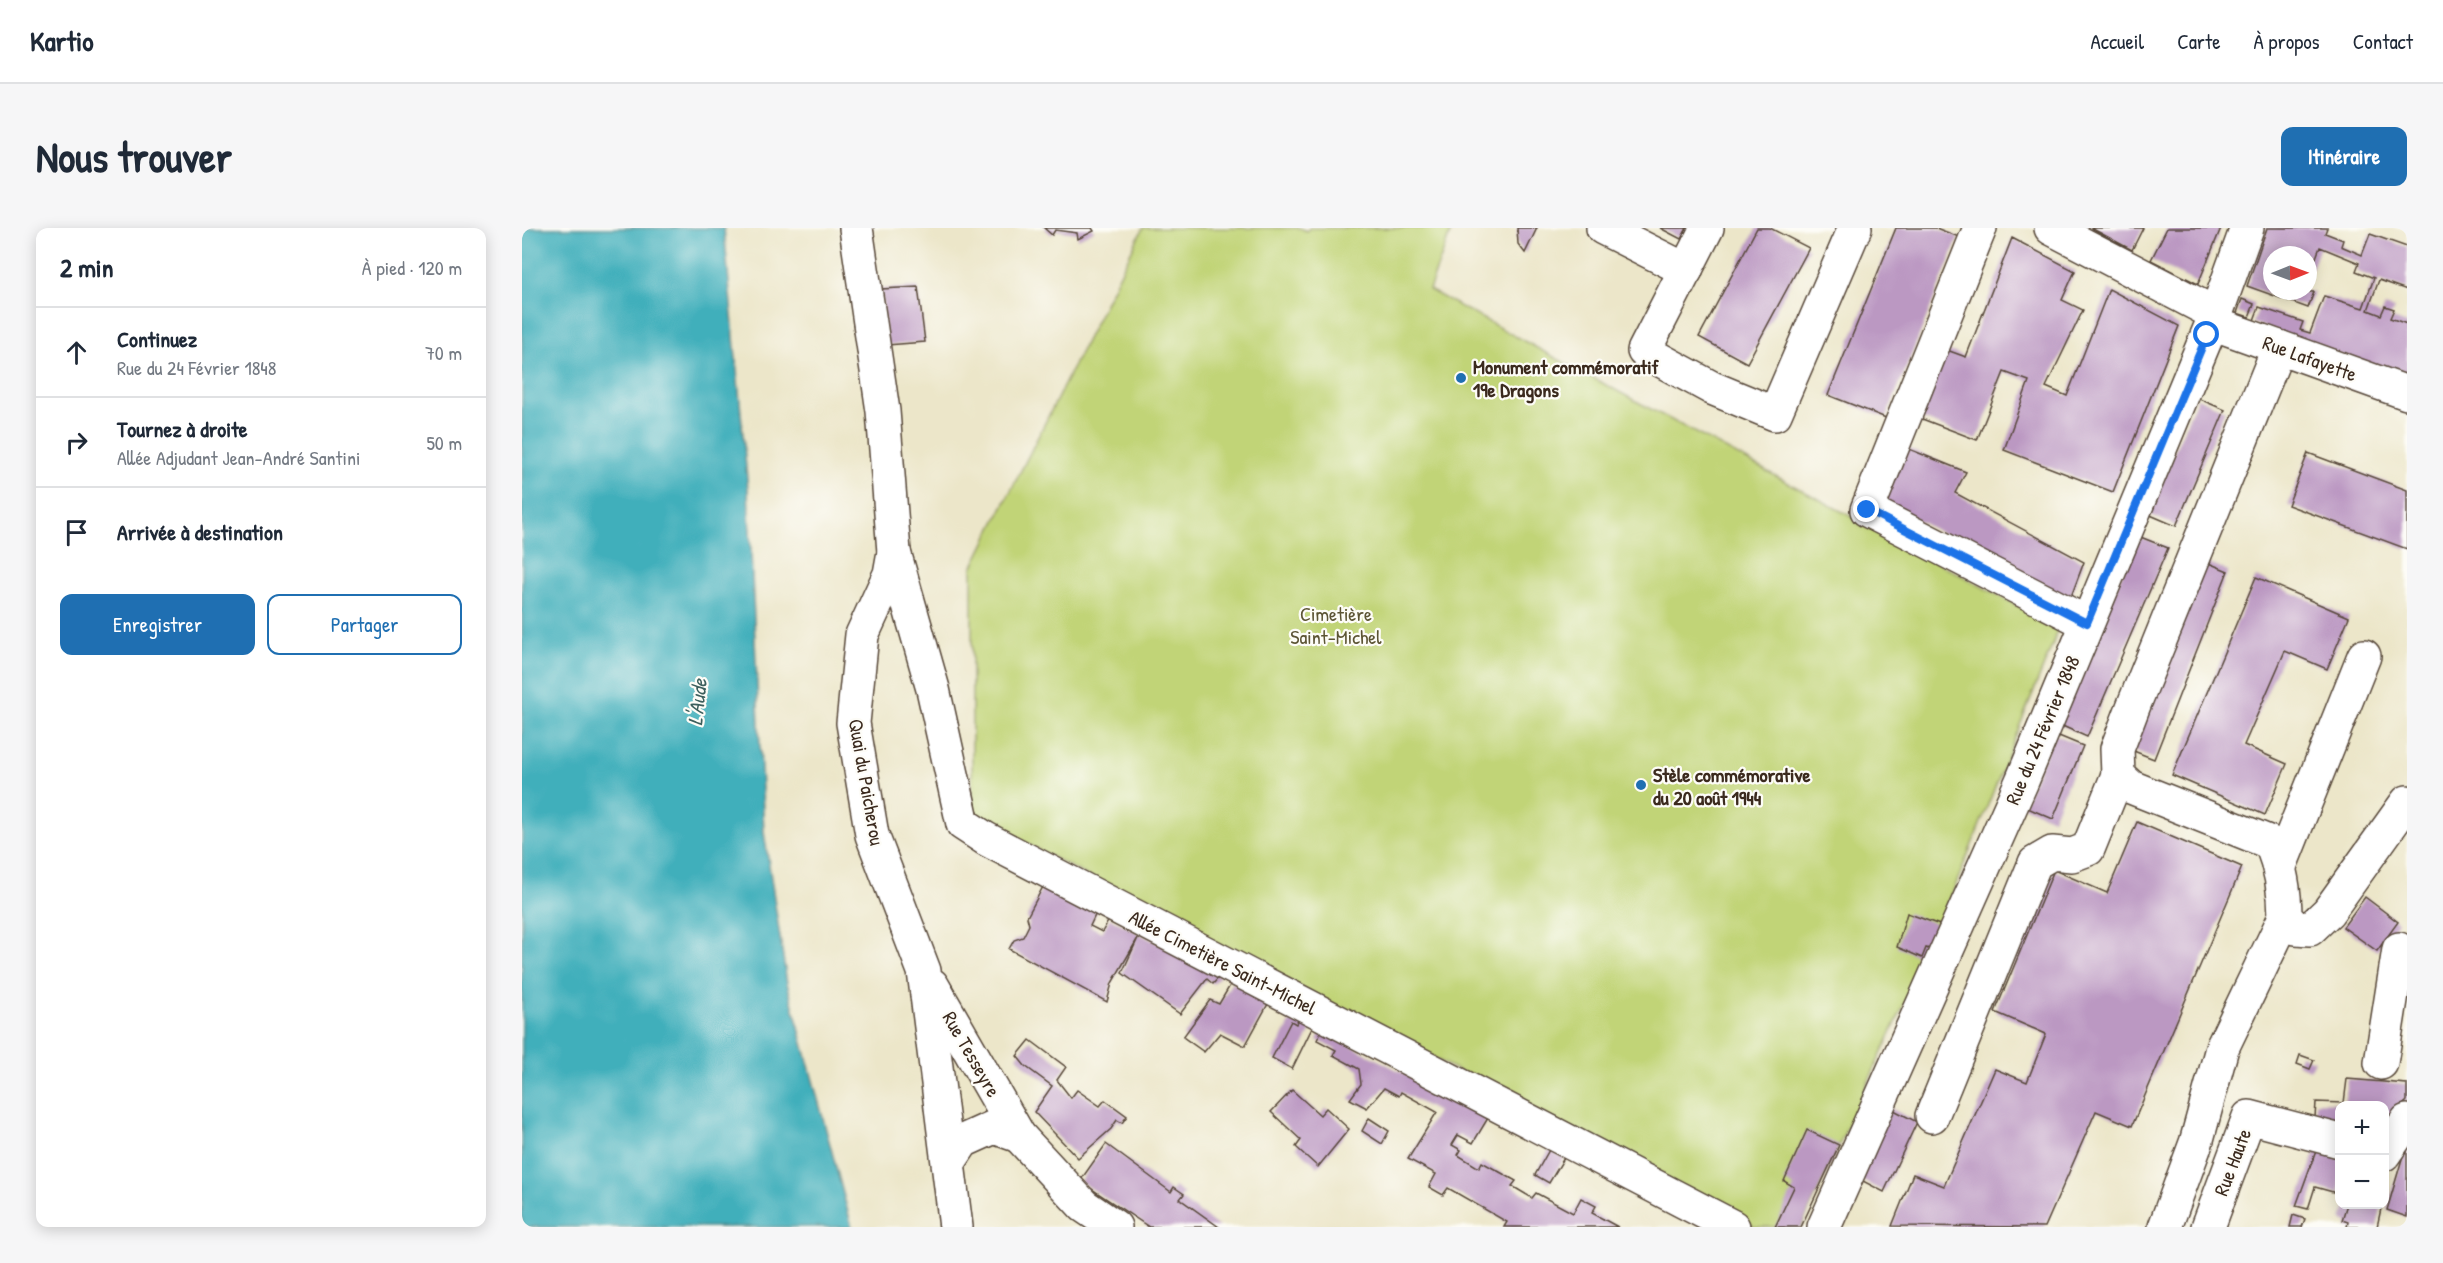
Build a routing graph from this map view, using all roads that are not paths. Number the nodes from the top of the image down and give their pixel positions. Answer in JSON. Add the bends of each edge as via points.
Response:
{"nodes":[{"id":1,"x":856,"y":228,"type":"edge"},
{"id":2,"x":1603,"y":228,"type":"edge"},
{"id":3,"x":1707,"y":228,"type":"edge"},
{"id":4,"x":1855,"y":228,"type":"edge"},
{"id":5,"x":1980,"y":228,"type":"edge"},
{"id":6,"x":2051,"y":228,"type":"edge"},
{"id":7,"x":2247,"y":228,"type":"edge"},
{"id":8,"x":1686,"y":270,"type":"junction"},
{"id":9,"x":2214,"y":319,"type":"junction"},
{"id":10,"x":2279,"y":347,"type":"junction"},
{"id":11,"x":2407,"y":393,"type":"edge"},
{"id":12,"x":894,"y":552,"type":"junction"},
{"id":13,"x":2087,"y":623,"type":"junction"},
{"id":14,"x":2364,"y":656,"type":"dead end"},
{"id":15,"x":2118,"y":775,"type":"junction"},
{"id":16,"x":2407,"y":802,"type":"edge"},
{"id":17,"x":2280,"y":866,"type":"junction"},
{"id":18,"x":2285,"y":917,"type":"junction"},
{"id":19,"x":2404,"y":944,"type":"edge"},
{"id":20,"x":924,"y":971,"type":"junction"},
{"id":21,"x":2380,"y":1063,"type":"dead end"},
{"id":22,"x":1932,"y":1116,"type":"dead end"},
{"id":23,"x":2407,"y":1121,"type":"edge"},
{"id":24,"x":1019,"y":1136,"type":"junction"},
{"id":25,"x":2335,"y":1140,"type":"edge"},
{"id":26,"x":2389,"y":1148,"type":"edge"},
{"id":27,"x":949,"y":1162,"type":"junction"},
{"id":28,"x":956,"y":1227,"type":"edge"},
{"id":29,"x":1115,"y":1227,"type":"edge"},
{"id":30,"x":1733,"y":1227,"type":"edge"},
{"id":31,"x":1824,"y":1227,"type":"edge"},
{"id":32,"x":2165,"y":1227,"type":"edge"},
{"id":33,"x":2208,"y":1227,"type":"edge"}],
"edges":[{"from":1,"to":12,"type":"street","name":"Quai du Paicherou","via":[[883,411]]},
{"from":2,"to":8,"type":"street"},
{"from":3,"to":8,"type":"street"},
{"from":4,"to":8,"type":"street","via":[[1775,414],[1712,388],[1644,351]]},
{"from":5,"to":13,"type":"street","via":[[1867,510]]},
{"from":6,"to":9,"type":"street","name":"Rue Lafayette"},
{"from":7,"to":9,"type":"street","name":"Rue du 24 Février 1848"},
{"from":9,"to":10,"type":"street","name":"Rue Lafayette"},
{"from":9,"to":13,"type":"street","name":"Rue du 24 Février 1848"},
{"from":10,"to":11,"type":"street","name":"Rue Lafayette"},
{"from":10,"to":15,"type":"street","via":[[2117,749]]},
{"from":12,"to":20,"type":"street","name":"Quai du Paicherou","via":[[890,574],[862,635],[853,723],[872,836]]},
{"from":12,"to":30,"type":"street","name":"Allée Cimetière Saint-Michel","via":[[933,689],[963,824]]},
{"from":13,"to":31,"type":"street","name":"Rue du 24 Février 1848"},
{"from":14,"to":17,"type":"street"},
{"from":15,"to":17,"type":"street","via":[[2131,787],[2271,843]]},
{"from":15,"to":22,"type":"street","via":[[2088,849],[2072,855],[2052,853],[2035,863]]},
{"from":16,"to":18,"type":"street","via":[[2328,912],[2310,929],[2296,928]]},
{"from":17,"to":18,"type":"street"},
{"from":18,"to":32,"type":"street","via":[[2222,1048],[2196,1143]]},
{"from":19,"to":21,"type":"street"},
{"from":20,"to":24,"type":"street","name":"Rue Tesseyre"},
{"from":20,"to":27,"type":"street","name":"Quai du Paicherou"},
{"from":23,"to":26,"type":"street"},
{"from":24,"to":27,"type":"street","name":"Rue Tesseyre","via":[[994,1127],[963,1141]]},
{"from":24,"to":29,"type":"street","name":"Rue Tesseyre","via":[[1084,1206]]},
{"from":25,"to":33,"type":"street","name":"Rue Haute","via":[[2249,1117]]},
{"from":27,"to":28,"type":"street","name":"Quai du Paicherou"}]}
